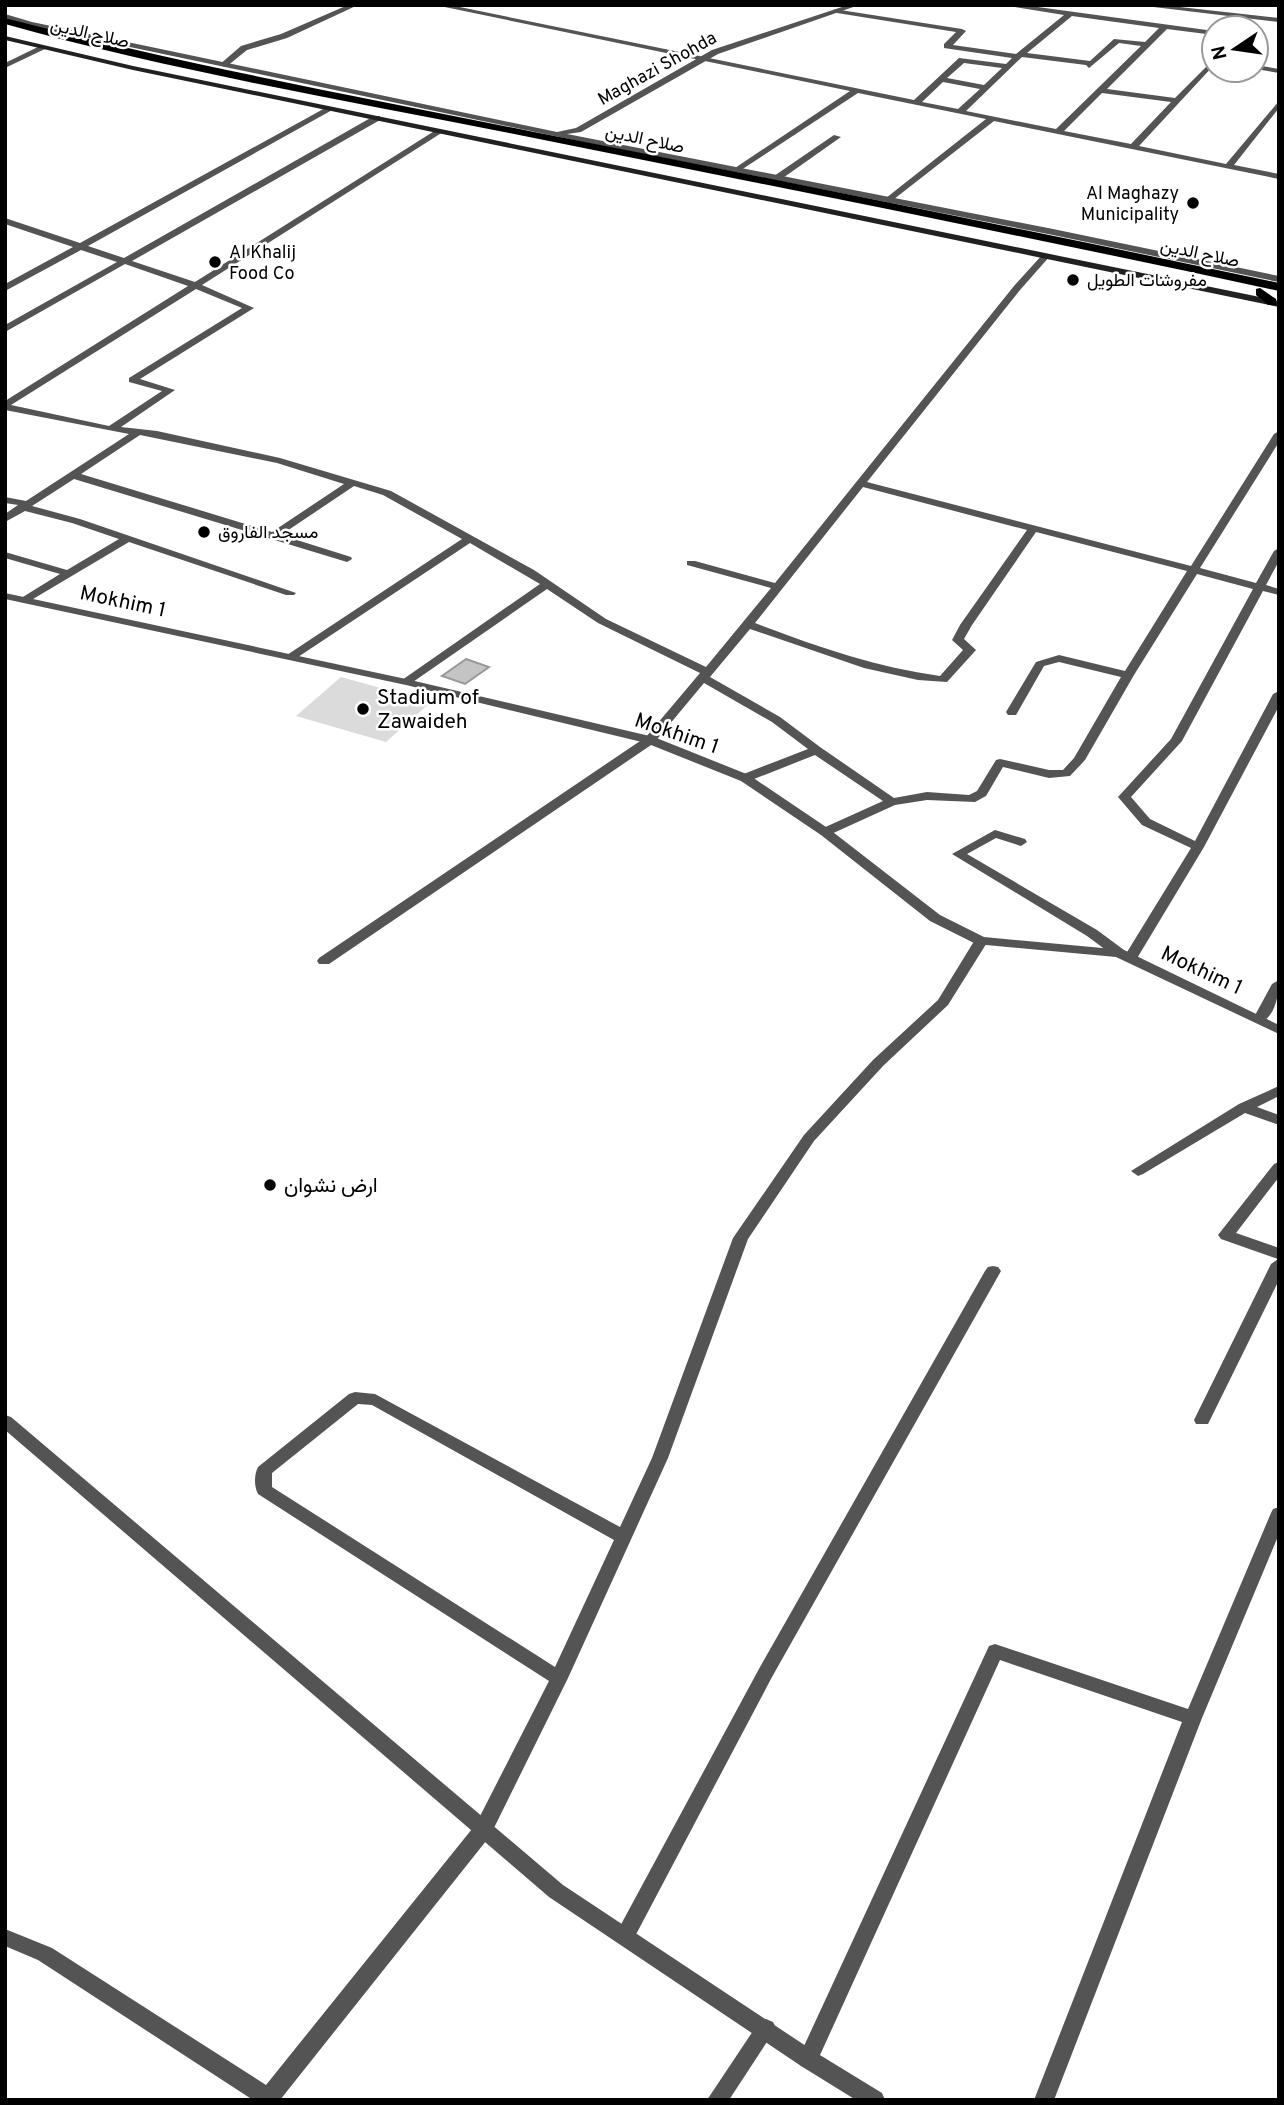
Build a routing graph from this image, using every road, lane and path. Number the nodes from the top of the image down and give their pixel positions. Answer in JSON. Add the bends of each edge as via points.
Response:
{"nodes":[{"id":1,"x":355,"y":5,"type":"edge"},
{"id":2,"x":438,"y":5,"type":"edge"},
{"id":3,"x":856,"y":5,"type":"edge"},
{"id":4,"x":868,"y":5,"type":"edge"},
{"id":5,"x":1005,"y":5,"type":"edge"},
{"id":6,"x":1140,"y":5,"type":"edge"},
{"id":7,"x":1057,"y":8,"type":"edge"},
{"id":8,"x":841,"y":12,"type":"junction"},
{"id":9,"x":1070,"y":14,"type":"junction"},
{"id":10,"x":5,"y":18,"type":"edge"},
{"id":11,"x":1279,"y":20,"type":"edge"},
{"id":12,"x":1165,"y":27,"type":"junction"},
{"id":13,"x":5,"y":30,"type":"edge"},
{"id":14,"x":1200,"y":31,"type":"edge"},
{"id":15,"x":5,"y":38,"type":"edge"},
{"id":16,"x":1147,"y":45,"type":"junction"},
{"id":17,"x":43,"y":48,"type":"junction"},
{"id":18,"x":1020,"y":56,"type":"junction"},
{"id":19,"x":706,"y":60,"type":"junction"},
{"id":20,"x":223,"y":65,"type":"junction"},
{"id":21,"x":5,"y":66,"type":"edge"},
{"id":22,"x":1007,"y":67,"type":"junction"},
{"id":23,"x":1200,"y":76,"type":"edge"},
{"id":24,"x":943,"y":80,"type":"junction"},
{"id":25,"x":985,"y":87,"type":"junction"},
{"id":26,"x":857,"y":90,"type":"junction"},
{"id":27,"x":1100,"y":90,"type":"junction"},
{"id":28,"x":1177,"y":101,"type":"junction"},
{"id":29,"x":916,"y":102,"type":"junction"},
{"id":30,"x":1279,"y":103,"type":"edge"},
{"id":31,"x":331,"y":109,"type":"junction"},
{"id":32,"x":961,"y":111,"type":"junction"},
{"id":33,"x":377,"y":118,"type":"junction"},
{"id":34,"x":993,"y":118,"type":"junction"},
{"id":35,"x":439,"y":132,"type":"junction"},
{"id":36,"x":1058,"y":132,"type":"junction"},
{"id":37,"x":553,"y":134,"type":"junction"},
{"id":38,"x":837,"y":137,"type":"dead end"},
{"id":39,"x":586,"y":143,"type":"junction"},
{"id":40,"x":1132,"y":148,"type":"junction"},
{"id":41,"x":571,"y":151,"type":"junction"},
{"id":42,"x":1228,"y":167,"type":"junction"},
{"id":43,"x":738,"y":170,"type":"junction"},
{"id":44,"x":1278,"y":176,"type":"edge"},
{"id":45,"x":779,"y":181,"type":"junction"},
{"id":46,"x":766,"y":190,"type":"junction"},
{"id":47,"x":889,"y":200,"type":"junction"},
{"id":48,"x":5,"y":221,"type":"edge"},
{"id":49,"x":916,"y":226,"type":"junction"},
{"id":50,"x":82,"y":246,"type":"junction"},
{"id":51,"x":1046,"y":256,"type":"junction"},
{"id":52,"x":123,"y":261,"type":"junction"},
{"id":53,"x":1279,"y":279,"type":"edge"},
{"id":54,"x":195,"y":285,"type":"junction"},
{"id":55,"x":1279,"y":287,"type":"edge"},
{"id":56,"x":5,"y":288,"type":"edge"},
{"id":57,"x":1276,"y":301,"type":"edge"},
{"id":58,"x":5,"y":329,"type":"edge"},
{"id":59,"x":5,"y":406,"type":"edge"},
{"id":60,"x":111,"y":429,"type":"junction"},
{"id":61,"x":136,"y":433,"type":"junction"},
{"id":62,"x":1279,"y":433,"type":"edge"},
{"id":63,"x":73,"y":475,"type":"junction"},
{"id":64,"x":352,"y":483,"type":"junction"},
{"id":65,"x":860,"y":484,"type":"junction"},
{"id":66,"x":5,"y":500,"type":"edge"},
{"id":67,"x":25,"y":506,"type":"junction"},
{"id":68,"x":5,"y":519,"type":"edge"},
{"id":69,"x":1034,"y":528,"type":"junction"},
{"id":70,"x":272,"y":537,"type":"junction"},
{"id":71,"x":471,"y":538,"type":"junction"},
{"id":72,"x":127,"y":539,"type":"junction"},
{"id":73,"x":1279,"y":551,"type":"edge"},
{"id":74,"x":5,"y":555,"type":"edge"},
{"id":75,"x":347,"y":559,"type":"dead end"},
{"id":76,"x":691,"y":563,"type":"dead end"},
{"id":77,"x":1194,"y":569,"type":"junction"},
{"id":78,"x":67,"y":573,"type":"junction"},
{"id":79,"x":547,"y":584,"type":"junction"},
{"id":80,"x":1262,"y":585,"type":"junction"},
{"id":81,"x":778,"y":587,"type":"junction"},
{"id":82,"x":1279,"y":592,"type":"edge"},
{"id":83,"x":290,"y":593,"type":"dead end"},
{"id":84,"x":5,"y":596,"type":"edge"},
{"id":85,"x":24,"y":600,"type":"junction"},
{"id":86,"x":748,"y":624,"type":"junction"},
{"id":87,"x":291,"y":657,"type":"junction"},
{"id":88,"x":705,"y":675,"type":"junction"},
{"id":89,"x":1128,"y":675,"type":"junction"},
{"id":90,"x":406,"y":682,"type":"junction"},
{"id":91,"x":1279,"y":694,"type":"edge"},
{"id":92,"x":1012,"y":712,"type":"dead end"},
{"id":93,"x":650,"y":740,"type":"junction"},
{"id":94,"x":816,"y":750,"type":"junction"},
{"id":95,"x":745,"y":778,"type":"junction"},
{"id":96,"x":892,"y":802,"type":"junction"},
{"id":97,"x":825,"y":832,"type":"junction"},
{"id":98,"x":1021,"y":842,"type":"dead end"},
{"id":99,"x":1198,"y":847,"type":"junction"},
{"id":100,"x":981,"y":941,"type":"junction"},
{"id":101,"x":1125,"y":955,"type":"junction"},
{"id":102,"x":324,"y":961,"type":"dead end"},
{"id":103,"x":1279,"y":984,"type":"edge"},
{"id":104,"x":1260,"y":1019,"type":"junction"},
{"id":105,"x":1279,"y":1030,"type":"edge"},
{"id":106,"x":1279,"y":1090,"type":"edge"},
{"id":107,"x":1244,"y":1107,"type":"junction"},
{"id":108,"x":1279,"y":1120,"type":"edge"},
{"id":109,"x":1279,"y":1167,"type":"edge"},
{"id":110,"x":1138,"y":1171,"type":"dead end"},
{"id":111,"x":1279,"y":1254,"type":"edge"},
{"id":112,"x":1279,"y":1264,"type":"edge"},
{"id":113,"x":993,"y":1271,"type":"dead end"},
{"id":114,"x":1202,"y":1420,"type":"dead end"},
{"id":115,"x":5,"y":1421,"type":"edge"},
{"id":116,"x":1279,"y":1513,"type":"edge"},
{"id":117,"x":622,"y":1537,"type":"junction"},
{"id":118,"x":559,"y":1678,"type":"junction"},
{"id":119,"x":1193,"y":1718,"type":"junction"},
{"id":120,"x":483,"y":1830,"type":"junction"},
{"id":121,"x":625,"y":1936,"type":"junction"},
{"id":122,"x":5,"y":1937,"type":"edge"},
{"id":123,"x":766,"y":2028,"type":"junction"},
{"id":124,"x":808,"y":2059,"type":"junction"},
{"id":125,"x":268,"y":2099,"type":"edge"},
{"id":126,"x":717,"y":2100,"type":"edge"},
{"id":127,"x":874,"y":2100,"type":"edge"},
{"id":128,"x":1044,"y":2100,"type":"edge"}],
"edges":[{"from":1,"to":20,"type":"street","via":[[244,48]]},
{"from":2,"to":19,"type":"street"},
{"from":3,"to":8,"type":"street","name":"Maghazi Shohda"},
{"from":4,"to":8,"type":"street","name":"Maghazi Shohda"},
{"from":5,"to":7,"type":"street"},
{"from":6,"to":11,"type":"street"},
{"from":7,"to":9,"type":"street"},
{"from":8,"to":18,"type":"street","via":[[962,31],[947,46]]},
{"from":8,"to":19,"type":"street","name":"Maghazi Shohda","via":[[728,47]]},
{"from":9,"to":12,"type":"street"},
{"from":9,"to":18,"type":"street"},
{"from":10,"to":20,"type":"street"},
{"from":10,"to":39,"type":"highway","name":"صلاح الدين","via":[[79,41]]},
{"from":12,"to":14,"type":"street"},
{"from":12,"to":16,"type":"street"},
{"from":13,"to":41,"type":"highway","name":"صلاح الدين"},
{"from":15,"to":17,"type":"main road"},
{"from":16,"to":18,"type":"street","via":[[1117,41],[1091,65]]},
{"from":16,"to":27,"type":"street"},
{"from":17,"to":21,"type":"street"},
{"from":17,"to":31,"type":"main road"},
{"from":18,"to":22,"type":"street"},
{"from":19,"to":26,"type":"street"},
{"from":19,"to":37,"type":"street","name":"Maghazi Shohda","via":[[578,130]]},
{"from":19,"to":39,"type":"street","name":"Maghazi Shohda","via":[[586,131]]},
{"from":20,"to":37,"type":"street"},
{"from":22,"to":24,"type":"street","via":[[962,60]]},
{"from":22,"to":25,"type":"street"},
{"from":23,"to":28,"type":"street"},
{"from":24,"to":25,"type":"street"},
{"from":24,"to":29,"type":"street"},
{"from":25,"to":32,"type":"street"},
{"from":26,"to":29,"type":"street"},
{"from":26,"to":43,"type":"street"},
{"from":27,"to":28,"type":"street"},
{"from":27,"to":36,"type":"street"},
{"from":28,"to":40,"type":"street"},
{"from":29,"to":32,"type":"street"},
{"from":30,"to":42,"type":"street"},
{"from":31,"to":33,"type":"main road"},
{"from":31,"to":50,"type":"street"},
{"from":32,"to":34,"type":"street"},
{"from":33,"to":35,"type":"main road"},
{"from":33,"to":52,"type":"street"},
{"from":34,"to":36,"type":"street"},
{"from":34,"to":47,"type":"street"},
{"from":35,"to":49,"type":"main road"},
{"from":35,"to":54,"type":"street"},
{"from":36,"to":40,"type":"street"},
{"from":37,"to":39,"type":"street"},
{"from":38,"to":45,"type":"street"},
{"from":39,"to":41,"type":"highway"},
{"from":39,"to":43,"type":"street"},
{"from":39,"to":45,"type":"highway","name":"صلاح الدين"},
{"from":40,"to":42,"type":"street"},
{"from":41,"to":46,"type":"highway","name":"صلاح الدين"},
{"from":42,"to":44,"type":"street"},
{"from":43,"to":45,"type":"street"},
{"from":45,"to":46,"type":"highway"},
{"from":45,"to":47,"type":"street"},
{"from":45,"to":55,"type":"highway","name":"صلاح الدين"},
{"from":46,"to":49,"type":"highway","name":"صلاح الدين"},
{"from":47,"to":53,"type":"street"},
{"from":48,"to":50,"type":"street"},
{"from":49,"to":51,"type":"main road"},
{"from":49,"to":57,"type":"highway","name":"صلاح الدين","via":[[1260,292]]},
{"from":50,"to":52,"type":"street"},
{"from":50,"to":56,"type":"street"},
{"from":51,"to":57,"type":"main road"},
{"from":51,"to":65,"type":"street"},
{"from":52,"to":54,"type":"street"},
{"from":52,"to":58,"type":"street"},
{"from":54,"to":59,"type":"street"},
{"from":54,"to":60,"type":"street","via":[[249,308],[132,380],[170,390]]},
{"from":59,"to":60,"type":"street"},
{"from":60,"to":61,"type":"street"},
{"from":61,"to":63,"type":"street"},
{"from":61,"to":64,"type":"street","via":[[241,452]]},
{"from":62,"to":77,"type":"street"},
{"from":63,"to":67,"type":"street"},
{"from":63,"to":70,"type":"street"},
{"from":64,"to":70,"type":"street"},
{"from":64,"to":71,"type":"street","via":[[387,493]]},
{"from":65,"to":69,"type":"street"},
{"from":65,"to":81,"type":"street"},
{"from":66,"to":67,"type":"street"},
{"from":67,"to":68,"type":"street"},
{"from":67,"to":72,"type":"street"},
{"from":69,"to":77,"type":"street"},
{"from":69,"to":86,"type":"street","via":[[958,640],[970,650],[943,680],[826,654]]},
{"from":70,"to":75,"type":"street"},
{"from":71,"to":79,"type":"street"},
{"from":71,"to":87,"type":"street"},
{"from":72,"to":78,"type":"street"},
{"from":72,"to":83,"type":"street"},
{"from":73,"to":80,"type":"street"},
{"from":74,"to":78,"type":"street"},
{"from":76,"to":81,"type":"street"},
{"from":77,"to":80,"type":"street"},
{"from":77,"to":89,"type":"street"},
{"from":78,"to":85,"type":"street"},
{"from":79,"to":88,"type":"street","via":[[602,621]]},
{"from":79,"to":90,"type":"street"},
{"from":80,"to":82,"type":"street"},
{"from":80,"to":99,"type":"street","via":[[1176,741],[1124,797],[1146,822]]},
{"from":81,"to":86,"type":"street"},
{"from":84,"to":85,"type":"street","name":"Mokhim 1"},
{"from":85,"to":87,"type":"street","name":"Mokhim 1"},
{"from":86,"to":88,"type":"street"},
{"from":87,"to":90,"type":"street","name":"Mokhim 1"},
{"from":88,"to":93,"type":"street"},
{"from":88,"to":94,"type":"street"},
{"from":89,"to":92,"type":"street","via":[[1059,658],[1040,664]]},
{"from":89,"to":96,"type":"street","via":[[1079,760],[1066,773],[1049,774],[1000,763],[982,793],[971,799],[928,796]]},
{"from":90,"to":93,"type":"street","name":"Mokhim 1"},
{"from":91,"to":99,"type":"street"},
{"from":93,"to":95,"type":"street","name":"Mokhim 1"},
{"from":93,"to":102,"type":"street"},
{"from":94,"to":95,"type":"street"},
{"from":94,"to":96,"type":"street"},
{"from":95,"to":97,"type":"street","name":"Mokhim 1"},
{"from":96,"to":97,"type":"street"},
{"from":97,"to":100,"type":"street","name":"Mokhim 1","via":[[935,918]]},
{"from":98,"to":101,"type":"street","via":[[995,834],[958,854]]},
{"from":99,"to":101,"type":"street"},
{"from":100,"to":101,"type":"street","name":"Mokhim 1"},
{"from":100,"to":117,"type":"street","via":[[943,1002],[809,1138],[741,1238],[660,1458]]},
{"from":101,"to":104,"type":"street","name":"Mokhim 1"},
{"from":103,"to":104,"type":"street"},
{"from":104,"to":105,"type":"street","name":"Mokhim 1"},
{"from":106,"to":107,"type":"street"},
{"from":107,"to":108,"type":"street"},
{"from":107,"to":110,"type":"street"},
{"from":109,"to":111,"type":"street","via":[[1226,1235]]},
{"from":112,"to":114,"type":"street"},
{"from":113,"to":121,"type":"street","via":[[766,1672]]},
{"from":115,"to":120,"type":"street"},
{"from":116,"to":119,"type":"street"},
{"from":117,"to":118,"type":"street"},
{"from":117,"to":118,"type":"street","via":[[375,1400],[355,1398],[264,1471],[264,1490]]},
{"from":118,"to":120,"type":"street"},
{"from":119,"to":124,"type":"street","via":[[995,1651]]},
{"from":119,"to":128,"type":"street"},
{"from":120,"to":121,"type":"street","via":[[556,1891]]},
{"from":120,"to":125,"type":"street"},
{"from":121,"to":123,"type":"street"},
{"from":122,"to":125,"type":"street","via":[[45,1954]]},
{"from":123,"to":124,"type":"street"},
{"from":123,"to":126,"type":"street"},
{"from":124,"to":127,"type":"street"}]}
